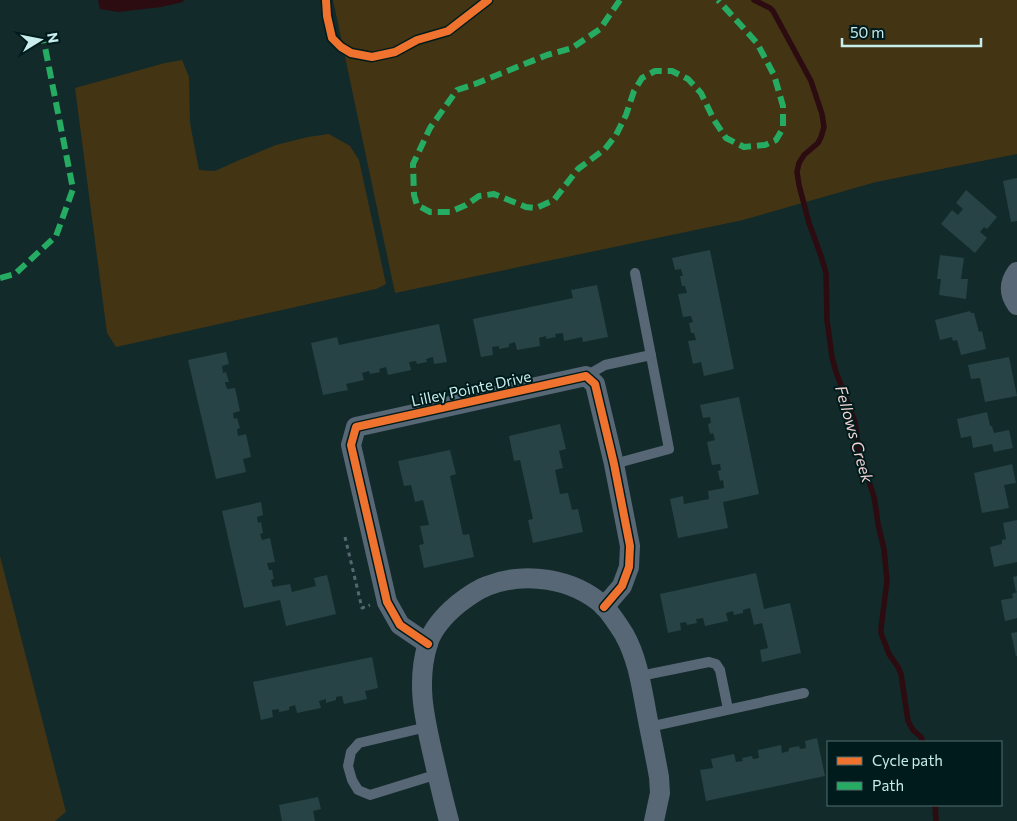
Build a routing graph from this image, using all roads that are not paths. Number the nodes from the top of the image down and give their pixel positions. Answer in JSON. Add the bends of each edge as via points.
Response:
{"nodes":[{"id":1,"x":635,"y":272,"type":"dead end"},
{"id":2,"x":1017,"y":272,"type":"edge"},
{"id":3,"x":1017,"y":305,"type":"edge"},
{"id":4,"x":651,"y":355,"type":"junction"},
{"id":5,"x":586,"y":376,"type":"junction"},
{"id":6,"x":614,"y":464,"type":"junction"},
{"id":7,"x":604,"y":607,"type":"junction"},
{"id":8,"x":428,"y":644,"type":"junction"},
{"id":9,"x":640,"y":676,"type":"junction"},
{"id":10,"x":804,"y":693,"type":"dead end"},
{"id":11,"x":728,"y":709,"type":"junction"},
{"id":12,"x":427,"y":727,"type":"junction"},
{"id":13,"x":649,"y":727,"type":"junction"},
{"id":14,"x":438,"y":774,"type":"junction"},
{"id":15,"x":449,"y":821,"type":"edge"},
{"id":16,"x":654,"y":821,"type":"edge"}],
"edges":[{"from":1,"to":4,"type":"lane"},
{"from":2,"to":3,"type":"street","via":[[1011,288]]},
{"from":4,"to":5,"type":"lane","via":[[605,365]]},
{"from":4,"to":6,"type":"lane","via":[[669,449]]},
{"from":5,"to":6,"type":"street","via":[[595,384]]},
{"from":5,"to":8,"type":"street","name":"Lilley Pointe Drive","via":[[356,427],[351,445],[387,602],[400,624]]},
{"from":6,"to":7,"type":"street","via":[[630,546],[629,567],[622,586]]},
{"from":7,"to":8,"type":"street","via":[[566,583],[544,578],[507,581],[487,586],[453,608]]},
{"from":7,"to":9,"type":"street","via":[[634,654]]},
{"from":8,"to":12,"type":"street","via":[[422,672]]},
{"from":9,"to":11,"type":"lane","via":[[709,662],[716,664]]},
{"from":9,"to":13,"type":"street"},
{"from":10,"to":11,"type":"lane"},
{"from":11,"to":13,"type":"lane"},
{"from":12,"to":14,"type":"street"},
{"from":12,"to":14,"type":"lane","via":[[359,744],[351,752],[348,766],[358,790],[370,795]]},
{"from":13,"to":16,"type":"street","via":[[660,793]]},
{"from":14,"to":15,"type":"street"}]}
